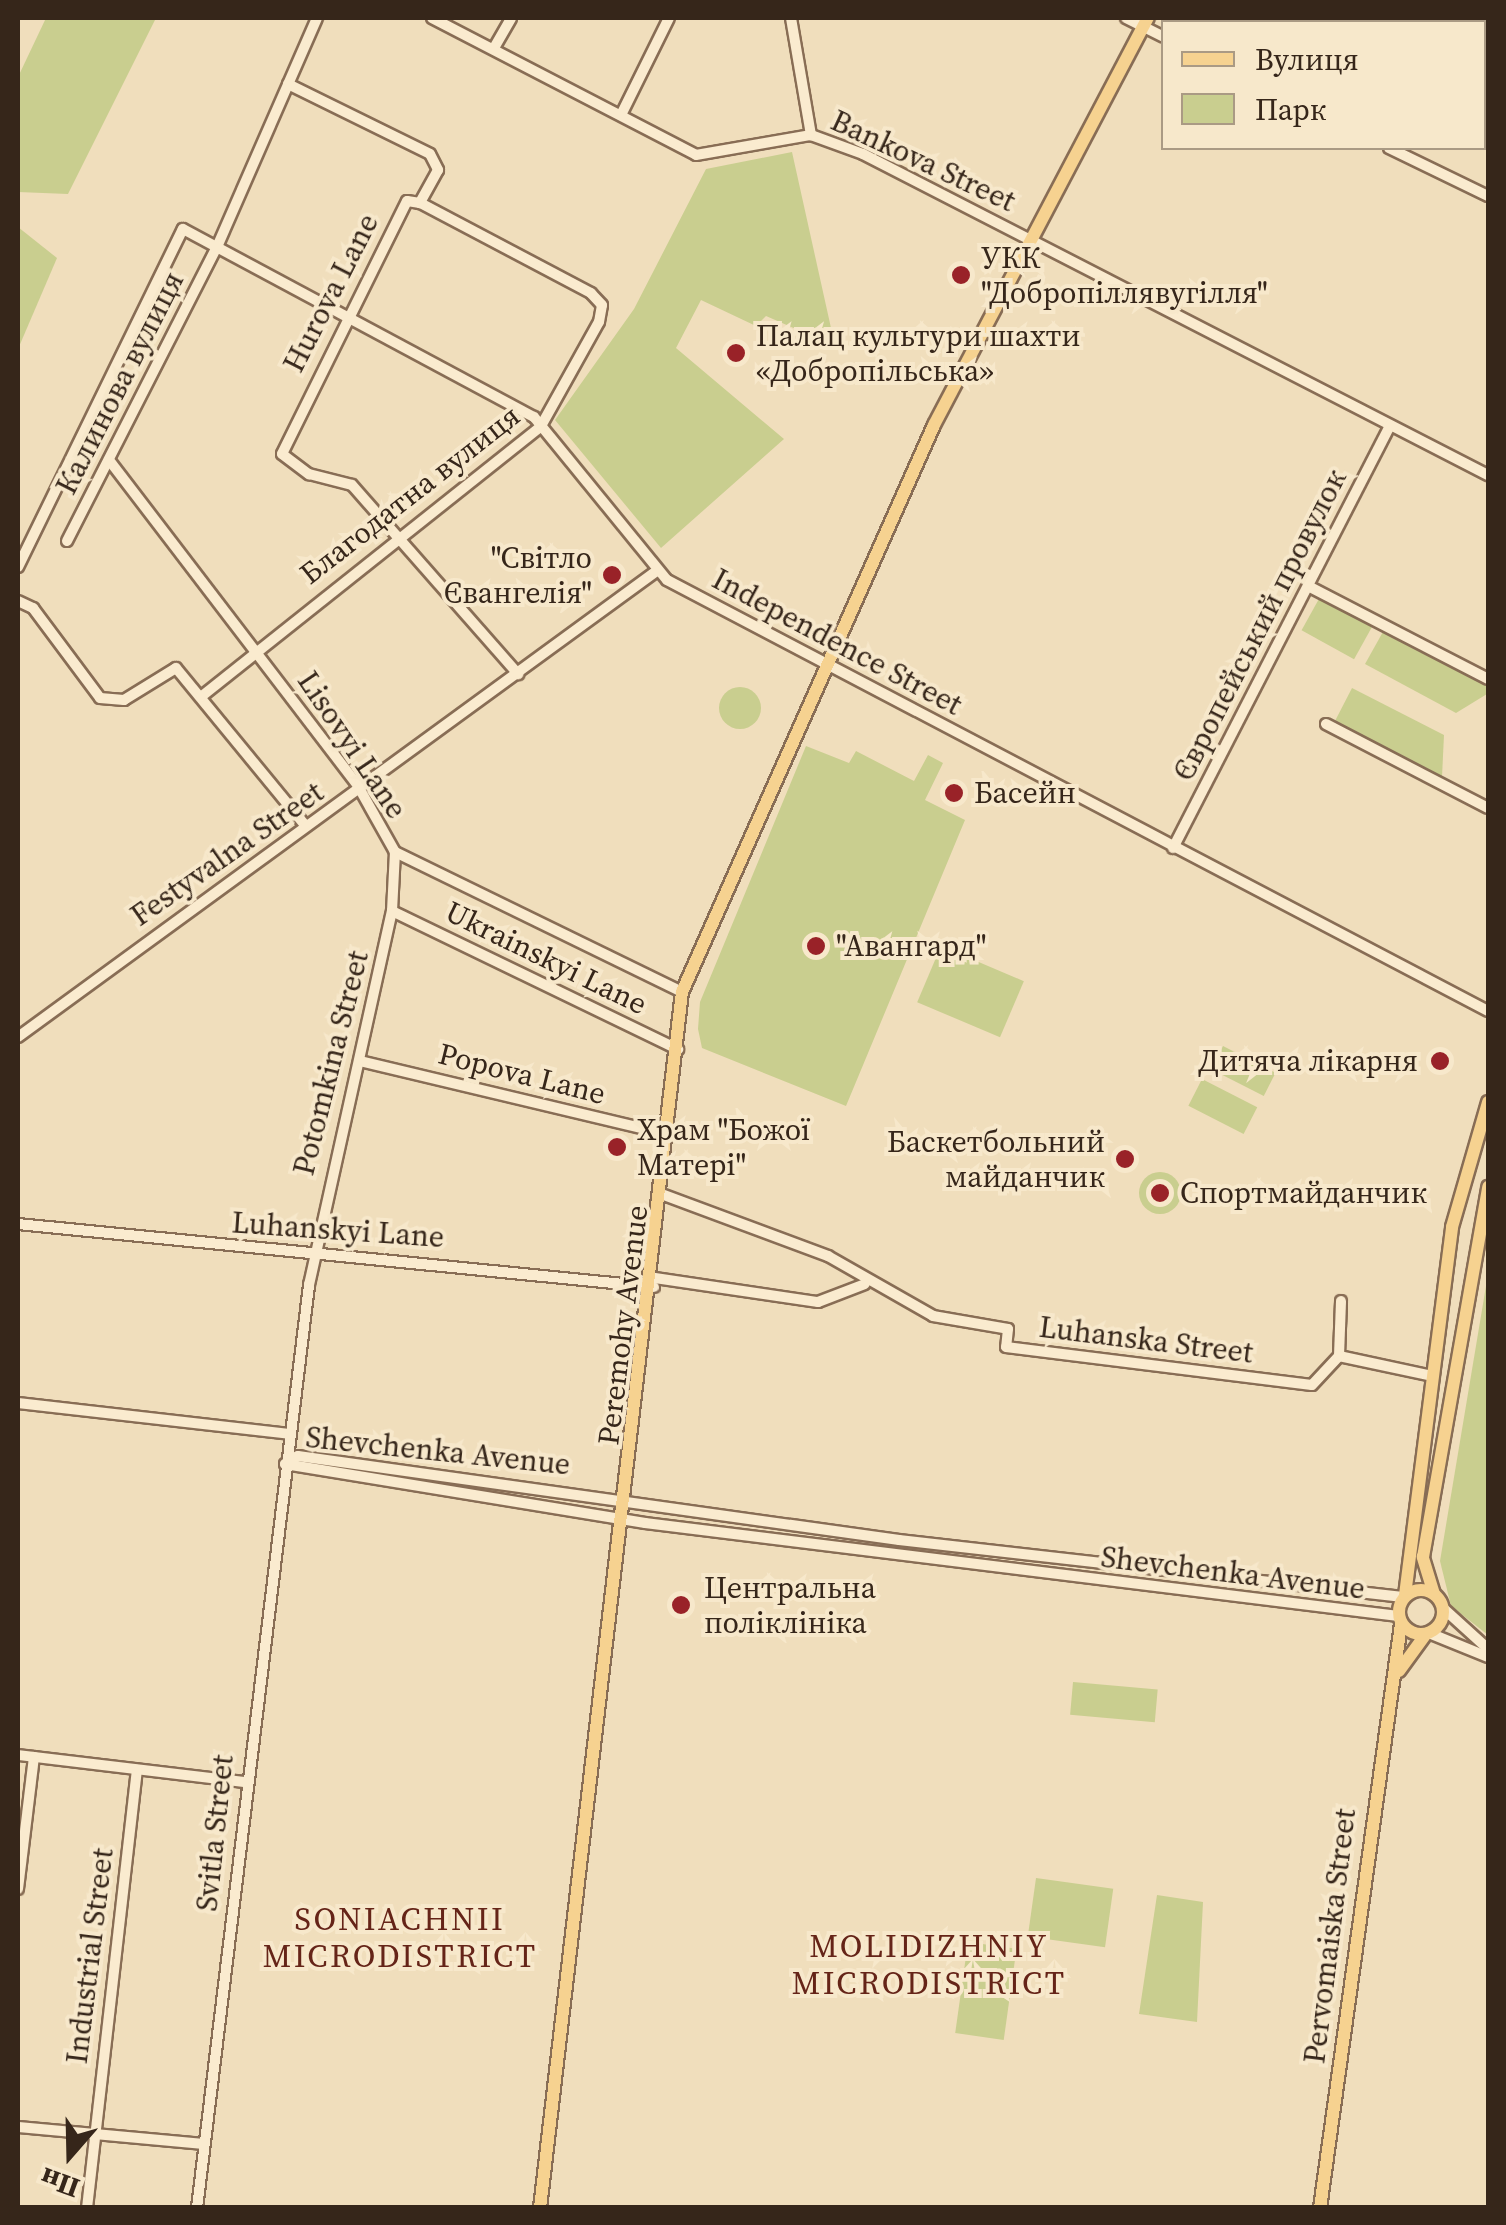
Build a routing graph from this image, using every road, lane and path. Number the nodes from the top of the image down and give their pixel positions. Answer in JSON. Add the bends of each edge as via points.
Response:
{"nodes":[{"id":1,"x":318,"y":18,"type":"edge"},
{"id":2,"x":432,"y":18,"type":"edge"},
{"id":3,"x":511,"y":18,"type":"edge"},
{"id":4,"x":668,"y":18,"type":"edge"},
{"id":5,"x":791,"y":18,"type":"edge"},
{"id":6,"x":1126,"y":18,"type":"edge"},
{"id":7,"x":1145,"y":22,"type":"edge"},
{"id":8,"x":494,"y":48,"type":"junction"},
{"id":9,"x":288,"y":84,"type":"junction"},
{"id":10,"x":620,"y":115,"type":"junction"},
{"id":11,"x":811,"y":135,"type":"junction"},
{"id":12,"x":1393,"y":150,"type":"edge"},
{"id":13,"x":1488,"y":196,"type":"edge"},
{"id":14,"x":420,"y":203,"type":"junction"},
{"id":15,"x":1033,"y":240,"type":"junction"},
{"id":16,"x":217,"y":247,"type":"junction"},
{"id":17,"x":348,"y":314,"type":"junction"},
{"id":18,"x":1390,"y":425,"type":"junction"},
{"id":19,"x":541,"y":426,"type":"junction"},
{"id":20,"x":109,"y":460,"type":"junction"},
{"id":21,"x":1488,"y":475,"type":"edge"},
{"id":22,"x":401,"y":536,"type":"junction"},
{"id":23,"x":67,"y":541,"type":"dead end"},
{"id":24,"x":18,"y":567,"type":"edge"},
{"id":25,"x":658,"y":570,"type":"junction"},
{"id":26,"x":1310,"y":586,"type":"junction"},
{"id":27,"x":18,"y":602,"type":"edge"},
{"id":28,"x":255,"y":649,"type":"junction"},
{"id":29,"x":823,"y":663,"type":"junction"},
{"id":30,"x":518,"y":674,"type":"junction"},
{"id":31,"x":1488,"y":678,"type":"edge"},
{"id":32,"x":202,"y":696,"type":"junction"},
{"id":33,"x":1326,"y":724,"type":"dead end"},
{"id":34,"x":360,"y":793,"type":"junction"},
{"id":35,"x":1488,"y":808,"type":"edge"},
{"id":36,"x":305,"y":825,"type":"junction"},
{"id":37,"x":1173,"y":848,"type":"junction"},
{"id":38,"x":395,"y":852,"type":"junction"},
{"id":39,"x":392,"y":911,"type":"junction"},
{"id":40,"x":682,"y":992,"type":"junction"},
{"id":41,"x":1488,"y":1011,"type":"edge"},
{"id":42,"x":18,"y":1037,"type":"edge"},
{"id":43,"x":678,"y":1049,"type":"junction"},
{"id":44,"x":360,"y":1061,"type":"junction"},
{"id":45,"x":1488,"y":1102,"type":"edge"},
{"id":46,"x":672,"y":1135,"type":"junction"},
{"id":47,"x":1488,"y":1187,"type":"edge"},
{"id":48,"x":664,"y":1195,"type":"junction"},
{"id":49,"x":18,"y":1224,"type":"edge"},
{"id":50,"x":316,"y":1257,"type":"junction"},
{"id":51,"x":654,"y":1283,"type":"junction"},
{"id":52,"x":865,"y":1284,"type":"junction"},
{"id":53,"x":1341,"y":1301,"type":"dead end"},
{"id":54,"x":1339,"y":1356,"type":"junction"},
{"id":55,"x":1432,"y":1376,"type":"junction"},
{"id":56,"x":18,"y":1403,"type":"edge"},
{"id":57,"x":290,"y":1434,"type":"junction"},
{"id":58,"x":285,"y":1464,"type":"junction"},
{"id":59,"x":628,"y":1496,"type":"junction"},
{"id":60,"x":626,"y":1514,"type":"junction"},
{"id":61,"x":1434,"y":1594,"type":"junction"},
{"id":62,"x":1404,"y":1596,"type":"junction"},
{"id":63,"x":1443,"y":1608,"type":"junction"},
{"id":64,"x":1400,"y":1620,"type":"junction"},
{"id":65,"x":1428,"y":1634,"type":"junction"},
{"id":66,"x":1488,"y":1649,"type":"edge"},
{"id":67,"x":1488,"y":1657,"type":"edge"},
{"id":68,"x":1398,"y":1673,"type":"junction"},
{"id":69,"x":18,"y":1755,"type":"edge"},
{"id":70,"x":34,"y":1757,"type":"junction"},
{"id":71,"x":137,"y":1770,"type":"junction"},
{"id":72,"x":245,"y":1782,"type":"junction"},
{"id":73,"x":18,"y":1889,"type":"edge"},
{"id":74,"x":18,"y":2127,"type":"edge"},
{"id":75,"x":95,"y":2133,"type":"junction"},
{"id":76,"x":204,"y":2144,"type":"junction"},
{"id":77,"x":86,"y":2208,"type":"edge"},
{"id":78,"x":196,"y":2208,"type":"edge"},
{"id":79,"x":540,"y":2208,"type":"edge"},
{"id":80,"x":1320,"y":2208,"type":"edge"}],
"edges":[{"from":1,"to":9,"type":"street","name":"Калинова вулиця"},
{"from":2,"to":8,"type":"street","name":"Bankova Street"},
{"from":3,"to":8,"type":"street"},
{"from":4,"to":10,"type":"street"},
{"from":5,"to":11,"type":"street"},
{"from":6,"to":7,"type":"street"},
{"from":7,"to":15,"type":"main road"},
{"from":8,"to":10,"type":"street","name":"Bankova Street"},
{"from":9,"to":14,"type":"street","name":"Hurova Lane","via":[[430,154],[438,170]]},
{"from":9,"to":16,"type":"street","name":"Калинова вулиця"},
{"from":10,"to":11,"type":"street","name":"Bankova Street","via":[[696,155]]},
{"from":11,"to":15,"type":"street","name":"Bankova Street"},
{"from":12,"to":13,"type":"street"},
{"from":14,"to":17,"type":"street","name":"Hurova Lane","via":[[407,201]]},
{"from":14,"to":19,"type":"street","name":"Благодатна вулиця","via":[[600,300],[599,322]]},
{"from":15,"to":18,"type":"street","name":"Bankova Street"},
{"from":15,"to":29,"type":"main road","name":"Peremohy Avenue","via":[[943,406]]},
{"from":16,"to":17,"type":"street","name":"Independence Street"},
{"from":16,"to":20,"type":"street","name":"Калинова вулиця"},
{"from":16,"to":24,"type":"street","name":"Калинова вулиця","via":[[183,230]]},
{"from":17,"to":19,"type":"street","name":"Independence Street"},
{"from":17,"to":22,"type":"street","name":"Hurova Lane","via":[[282,454],[309,474],[352,485]]},
{"from":18,"to":21,"type":"street","name":"Bankova Street"},
{"from":18,"to":26,"type":"street","name":"Європейський провулок"},
{"from":19,"to":22,"type":"street","name":"Благодатна вулиця"},
{"from":19,"to":25,"type":"street","name":"Independence Street"},
{"from":20,"to":23,"type":"street","name":"Калинова вулиця"},
{"from":20,"to":28,"type":"street","name":"Lisovyi Lane"},
{"from":22,"to":28,"type":"street","name":"Благодатна вулиця"},
{"from":22,"to":30,"type":"street"},
{"from":25,"to":29,"type":"street","name":"Independence Street"},
{"from":25,"to":30,"type":"street","name":"Festyvalna Street"},
{"from":26,"to":31,"type":"street"},
{"from":26,"to":37,"type":"street","name":"Європейський провулок"},
{"from":27,"to":32,"type":"street","via":[[33,608],[100,698],[124,700],[176,668]]},
{"from":28,"to":32,"type":"street","name":"Благодатна вулиця"},
{"from":28,"to":34,"type":"street","name":"Lisovyi Lane"},
{"from":29,"to":37,"type":"street","name":"Independence Street"},
{"from":29,"to":40,"type":"main road","name":"Peremohy Avenue"},
{"from":30,"to":34,"type":"street","name":"Festyvalna Street"},
{"from":32,"to":36,"type":"street"},
{"from":33,"to":35,"type":"street"},
{"from":34,"to":36,"type":"street","name":"Festyvalna Street"},
{"from":34,"to":38,"type":"street","name":"Lisovyi Lane"},
{"from":36,"to":42,"type":"street","name":"Festyvalna Street"},
{"from":37,"to":41,"type":"street","name":"Independence Street"},
{"from":38,"to":39,"type":"street","name":"Potomkina Street"},
{"from":38,"to":40,"type":"street","name":"Lisovyi Lane"},
{"from":39,"to":43,"type":"street","name":"Ukrainskyi Lane"},
{"from":39,"to":44,"type":"street","name":"Potomkina Street"},
{"from":40,"to":43,"type":"main road","name":"Peremohy Avenue"},
{"from":43,"to":46,"type":"main road","name":"Peremohy Avenue"},
{"from":44,"to":46,"type":"street","name":"Popova Lane"},
{"from":44,"to":50,"type":"street","name":"Potomkina Street"},
{"from":45,"to":55,"type":"main road","via":[[1452,1227]]},
{"from":46,"to":48,"type":"main road","name":"Peremohy Avenue"},
{"from":47,"to":61,"type":"main road","via":[[1423,1557]]},
{"from":48,"to":51,"type":"main road","name":"Peremohy Avenue"},
{"from":48,"to":52,"type":"street","name":"Luhanska Street","via":[[828,1256]]},
{"from":49,"to":50,"type":"street","name":"Luhanskyi Lane"},
{"from":50,"to":51,"type":"street","name":"Luhanskyi Lane"},
{"from":50,"to":57,"type":"street","name":"Potomkina Street"},
{"from":51,"to":52,"type":"street","via":[[818,1302]]},
{"from":51,"to":59,"type":"main road","name":"Peremohy Avenue"},
{"from":52,"to":54,"type":"street","name":"Luhanska Street","via":[[933,1316],[1008,1329],[1006,1347],[1312,1385]]},
{"from":53,"to":54,"type":"street"},
{"from":54,"to":55,"type":"street"},
{"from":55,"to":62,"type":"main road"},
{"from":56,"to":57,"type":"street"},
{"from":57,"to":58,"type":"street","name":"Potomkina Street"},
{"from":58,"to":59,"type":"street","name":"Shevchenka Avenue","via":[[298,1456]]},
{"from":58,"to":60,"type":"street","name":"Shevchenka Avenue"},
{"from":58,"to":72,"type":"street","name":"Svitla Street"},
{"from":59,"to":60,"type":"main road","name":"Peremohy Avenue"},
{"from":59,"to":62,"type":"street","name":"Shevchenka Avenue","via":[[648,1506],[880,1538]]},
{"from":60,"to":64,"type":"street","name":"Shevchenka Avenue"},
{"from":60,"to":79,"type":"main road","name":"Peremohy Avenue"},
{"from":61,"to":62,"type":"main road"},
{"from":61,"to":63,"type":"main road"},
{"from":62,"to":64,"type":"main road","name":"Pervomaiska Street"},
{"from":63,"to":65,"type":"main road","name":"Pervomaiska Street"},
{"from":63,"to":66,"type":"street"},
{"from":64,"to":65,"type":"main road"},
{"from":64,"to":68,"type":"main road","name":"Pervomaiska Street"},
{"from":65,"to":67,"type":"street"},
{"from":65,"to":68,"type":"main road","name":"Pervomaiska Street"},
{"from":68,"to":80,"type":"main road","name":"Pervomaiska Street"},
{"from":69,"to":70,"type":"street"},
{"from":70,"to":71,"type":"street"},
{"from":70,"to":73,"type":"street"},
{"from":71,"to":72,"type":"street"},
{"from":71,"to":75,"type":"street","name":"Industrial Street"},
{"from":72,"to":76,"type":"street","name":"Svitla Street"},
{"from":74,"to":75,"type":"street"},
{"from":75,"to":76,"type":"street"},
{"from":75,"to":77,"type":"street","name":"Industrial Street"},
{"from":76,"to":78,"type":"street","name":"Svitla Street"}]}
